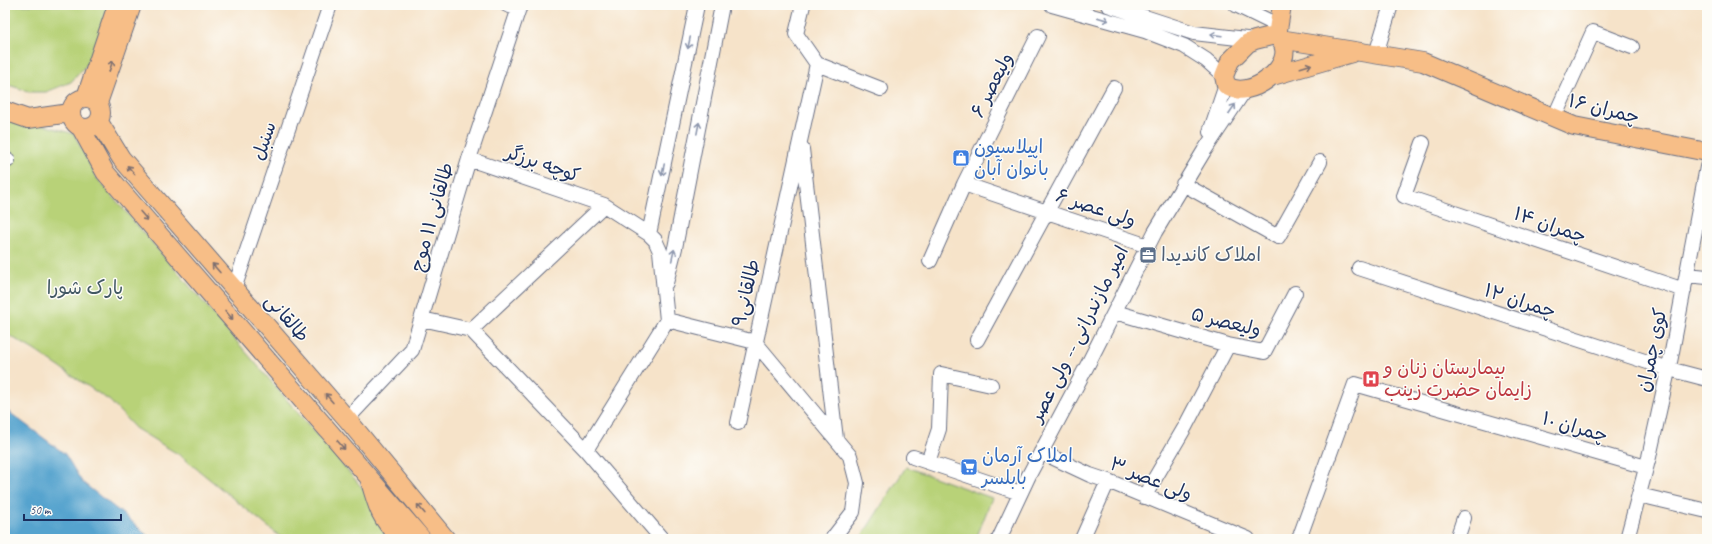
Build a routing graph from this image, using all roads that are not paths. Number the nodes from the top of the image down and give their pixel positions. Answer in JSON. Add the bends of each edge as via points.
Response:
{"nodes":[{"id":1,"x":117,"y":5,"type":"edge"},
{"id":2,"x":132,"y":5,"type":"edge"},
{"id":3,"x":330,"y":5,"type":"edge"},
{"id":4,"x":697,"y":5,"type":"edge"},
{"id":5,"x":722,"y":5,"type":"edge"},
{"id":6,"x":803,"y":5,"type":"edge"},
{"id":7,"x":1052,"y":5,"type":"edge"},
{"id":8,"x":1108,"y":5,"type":"edge"},
{"id":9,"x":1236,"y":5,"type":"edge"},
{"id":10,"x":1282,"y":5,"type":"edge"},
{"id":11,"x":1391,"y":5,"type":"edge"},
{"id":12,"x":515,"y":6,"type":"edge"},
{"id":13,"x":1278,"y":34,"type":"junction"},
{"id":14,"x":1038,"y":36,"type":"dead end"},
{"id":15,"x":1255,"y":40,"type":"junction"},
{"id":16,"x":1632,"y":47,"type":"dead end"},
{"id":17,"x":1356,"y":51,"type":"junction"},
{"id":18,"x":1376,"y":54,"type":"junction"},
{"id":19,"x":817,"y":64,"type":"junction"},
{"id":20,"x":1269,"y":77,"type":"junction"},
{"id":21,"x":1225,"y":81,"type":"junction"},
{"id":22,"x":1114,"y":88,"type":"dead end"},
{"id":23,"x":881,"y":89,"type":"dead end"},
{"id":24,"x":1244,"y":91,"type":"junction"},
{"id":25,"x":92,"y":100,"type":"junction"},
{"id":26,"x":5,"y":110,"type":"edge"},
{"id":27,"x":70,"y":113,"type":"junction"},
{"id":28,"x":1554,"y":118,"type":"junction"},
{"id":29,"x":99,"y":122,"type":"junction"},
{"id":30,"x":81,"y":128,"type":"junction"},
{"id":31,"x":800,"y":138,"type":"junction"},
{"id":32,"x":1423,"y":143,"type":"dead end"},
{"id":33,"x":1204,"y":151,"type":"junction"},
{"id":34,"x":1707,"y":152,"type":"edge"},
{"id":35,"x":469,"y":159,"type":"junction"},
{"id":36,"x":1320,"y":162,"type":"dead end"},
{"id":37,"x":1707,"y":167,"type":"edge"},
{"id":38,"x":964,"y":184,"type":"junction"},
{"id":39,"x":1183,"y":184,"type":"junction"},
{"id":40,"x":604,"y":205,"type":"junction"},
{"id":41,"x":1047,"y":212,"type":"junction"},
{"id":42,"x":649,"y":234,"type":"junction"},
{"id":43,"x":1148,"y":246,"type":"junction"},
{"id":44,"x":930,"y":261,"type":"dead end"},
{"id":45,"x":1359,"y":268,"type":"dead end"},
{"id":46,"x":1687,"y":275,"type":"junction"},
{"id":47,"x":1707,"y":277,"type":"edge"},
{"id":48,"x":234,"y":289,"type":"junction"},
{"id":49,"x":1684,"y":290,"type":"junction"},
{"id":50,"x":664,"y":293,"type":"junction"},
{"id":51,"x":1295,"y":293,"type":"dead end"},
{"id":52,"x":1115,"y":312,"type":"junction"},
{"id":53,"x":422,"y":319,"type":"junction"},
{"id":54,"x":667,"y":320,"type":"junction"},
{"id":55,"x":471,"y":330,"type":"junction"},
{"id":56,"x":977,"y":340,"type":"dead end"},
{"id":57,"x":754,"y":342,"type":"junction"},
{"id":58,"x":1228,"y":345,"type":"junction"},
{"id":59,"x":1668,"y":369,"type":"junction"},
{"id":60,"x":1707,"y":379,"type":"edge"},
{"id":61,"x":991,"y":385,"type":"dead end"},
{"id":62,"x":347,"y":419,"type":"junction"},
{"id":63,"x":738,"y":423,"type":"dead end"},
{"id":64,"x":836,"y":439,"type":"junction"},
{"id":65,"x":586,"y":450,"type":"junction"},
{"id":66,"x":1041,"y":452,"type":"junction"},
{"id":67,"x":913,"y":457,"type":"dead end"},
{"id":68,"x":928,"y":462,"type":"junction"},
{"id":69,"x":1646,"y":467,"type":"junction"},
{"id":70,"x":369,"y":477,"type":"junction"},
{"id":71,"x":1108,"y":481,"type":"junction"},
{"id":72,"x":1020,"y":493,"type":"junction"},
{"id":73,"x":1639,"y":495,"type":"junction"},
{"id":74,"x":1144,"y":497,"type":"junction"},
{"id":75,"x":1707,"y":511,"type":"edge"},
{"id":76,"x":1464,"y":518,"type":"dead end"},
{"id":77,"x":400,"y":539,"type":"edge"},
{"id":78,"x":422,"y":539,"type":"edge"},
{"id":79,"x":446,"y":539,"type":"edge"},
{"id":80,"x":662,"y":539,"type":"edge"},
{"id":81,"x":832,"y":539,"type":"edge"},
{"id":82,"x":999,"y":539,"type":"edge"},
{"id":83,"x":1082,"y":539,"type":"edge"},
{"id":84,"x":1248,"y":539,"type":"edge"},
{"id":85,"x":1299,"y":539,"type":"edge"},
{"id":86,"x":1457,"y":539,"type":"edge"},
{"id":87,"x":1628,"y":539,"type":"edge"}],
"edges":[{"from":1,"to":25,"type":"main road"},
{"from":25,"to":2,"type":"main road","one_way":true},
{"from":3,"to":48,"type":"street","name":"سنبل"},
{"from":4,"to":42,"type":"street","one_way":true},
{"from":50,"to":5,"type":"street","one_way":true},
{"from":6,"to":19,"type":"street","via":[[796,34]]},
{"from":7,"to":21,"type":"street","one_way":true,"via":[[1145,31],[1184,46],[1206,60]]},
{"from":15,"to":8,"type":"street","one_way":true,"via":[[1194,32]]},
{"from":9,"to":13,"type":"street"},
{"from":10,"to":13,"type":"main road"},
{"from":11,"to":18,"type":"street"},
{"from":12,"to":35,"type":"street","name":"طالقانی ۱۱ موج"},
{"from":13,"to":15,"type":"main road","name":"چمران ۱۶"},
{"from":13,"to":17,"type":"main road","name":"چمران ۱۶"},
{"from":13,"to":20,"type":"main road","via":[[1285,55],[1281,66]]},
{"from":14,"to":38,"type":"street","name":"ولیعصر ۶"},
{"from":15,"to":21,"type":"main road","via":[[1248,43],[1230,61]]},
{"from":16,"to":28,"type":"street","via":[[1593,32]]},
{"from":17,"to":18,"type":"main road","name":"چمران ۱۶"},
{"from":20,"to":17,"type":"main road","one_way":true},
{"from":18,"to":28,"type":"main road","name":"چمران ۱۶","via":[[1423,62]]},
{"from":19,"to":23,"type":"street"},
{"from":19,"to":31,"type":"street","name":"طالقانی۹"},
{"from":20,"to":24,"type":"main road"},
{"from":21,"to":24,"type":"main road","via":[[1237,90]]},
{"from":21,"to":33,"type":"street"},
{"from":22,"to":41,"type":"street"},
{"from":33,"to":24,"type":"street","one_way":true},
{"from":25,"to":27,"type":"main road","via":[[81,98],[73,104]]},
{"from":25,"to":29,"type":"main road","via":[[101,112]]},
{"from":26,"to":27,"type":"main road","via":[[28,119]]},
{"from":27,"to":30,"type":"main road","via":[[74,122]]},
{"from":28,"to":34,"type":"main road","name":"چمران ۱۶","via":[[1574,126]]},
{"from":29,"to":30,"type":"main road","via":[[91,127]]},
{"from":48,"to":29,"type":"main road","name":"طالقانی","one_way":true,"via":[[121,158]]},
{"from":30,"to":70,"type":"main road","one_way":true,"via":[[105,172]]},
{"from":31,"to":57,"type":"street","name":"طالقانی۹"},
{"from":31,"to":64,"type":"street"},
{"from":32,"to":49,"type":"street","name":"چمران ۱۴","via":[[1404,196]]},
{"from":33,"to":39,"type":"street","name":"امیر مازندرانی -- ولی عصر"},
{"from":35,"to":40,"type":"street","name":"کوچه برزگر"},
{"from":35,"to":53,"type":"street","name":"طالقانی ۱۱ موج"},
{"from":36,"to":39,"type":"street","via":[[1278,237]]},
{"from":37,"to":46,"type":"street","name":"کوی چمران"},
{"from":38,"to":41,"type":"street","name":"ولی عصر ۶"},
{"from":38,"to":44,"type":"street","name":"ولیعصر ۶"},
{"from":39,"to":43,"type":"street","name":"امیر مازندرانی -- ولی عصر"},
{"from":40,"to":42,"type":"street","name":"کوچه برزگر"},
{"from":40,"to":55,"type":"street"},
{"from":41,"to":43,"type":"street","name":"ولی عصر ۶"},
{"from":41,"to":56,"type":"street"},
{"from":42,"to":50,"type":"street","via":[[660,252]]},
{"from":43,"to":52,"type":"street","name":"امیر مازندرانی -- ولی عصر"},
{"from":45,"to":59,"type":"street","name":"چمران ۱۲"},
{"from":46,"to":47,"type":"street"},
{"from":46,"to":49,"type":"street","name":"کوی چمران"},
{"from":62,"to":48,"type":"main road","name":"طالقانی","one_way":true},
{"from":49,"to":59,"type":"street","name":"کوی چمران"},
{"from":50,"to":54,"type":"street"},
{"from":51,"to":58,"type":"street","name":"ولیعصر ۵","via":[[1264,352]]},
{"from":52,"to":58,"type":"street","name":"ولیعصر ۵"},
{"from":52,"to":66,"type":"street","name":"امیر مازندرانی -- ولی عصر"},
{"from":53,"to":55,"type":"street"},
{"from":53,"to":62,"type":"street","name":"طالقانی ۱۱ موج","via":[[412,350]]},
{"from":54,"to":57,"type":"street"},
{"from":54,"to":65,"type":"street"},
{"from":55,"to":65,"type":"street"},
{"from":57,"to":63,"type":"street"},
{"from":57,"to":64,"type":"street","name":"طالقانی۹"},
{"from":58,"to":74,"type":"street","via":[[1185,427]]},
{"from":59,"to":60,"type":"street","name":"چمران ۱۲"},
{"from":59,"to":69,"type":"street","name":"کوی چمران"},
{"from":61,"to":68,"type":"street","via":[[941,374],[939,429]]},
{"from":79,"to":62,"type":"main road","name":"طالقانی","one_way":true},
{"from":64,"to":81,"type":"street","name":"طالقانی۹","via":[[850,456],[857,483],[853,512]]},
{"from":65,"to":80,"type":"street"},
{"from":66,"to":71,"type":"street","name":"ولی عصر ۳"},
{"from":66,"to":72,"type":"street","name":"امیر مازندرانی -- ولی عصر"},
{"from":67,"to":68,"type":"street"},
{"from":68,"to":72,"type":"street"},
{"from":69,"to":73,"type":"street","name":"کوی چمران"},
{"from":69,"to":85,"type":"street","name":"چمران ۱۰","via":[[1355,384]]},
{"from":70,"to":77,"type":"main road","via":[[378,509]]},
{"from":70,"to":78,"type":"main road"},
{"from":71,"to":74,"type":"street","name":"ولی عصر ۳"},
{"from":71,"to":83,"type":"street"},
{"from":72,"to":82,"type":"street","name":"امیر مازندرانی -- ولی عصر"},
{"from":73,"to":75,"type":"street"},
{"from":73,"to":87,"type":"street","name":"کوی چمران"},
{"from":74,"to":84,"type":"street","name":"ولی عصر ۳"},
{"from":76,"to":86,"type":"street"}]}
